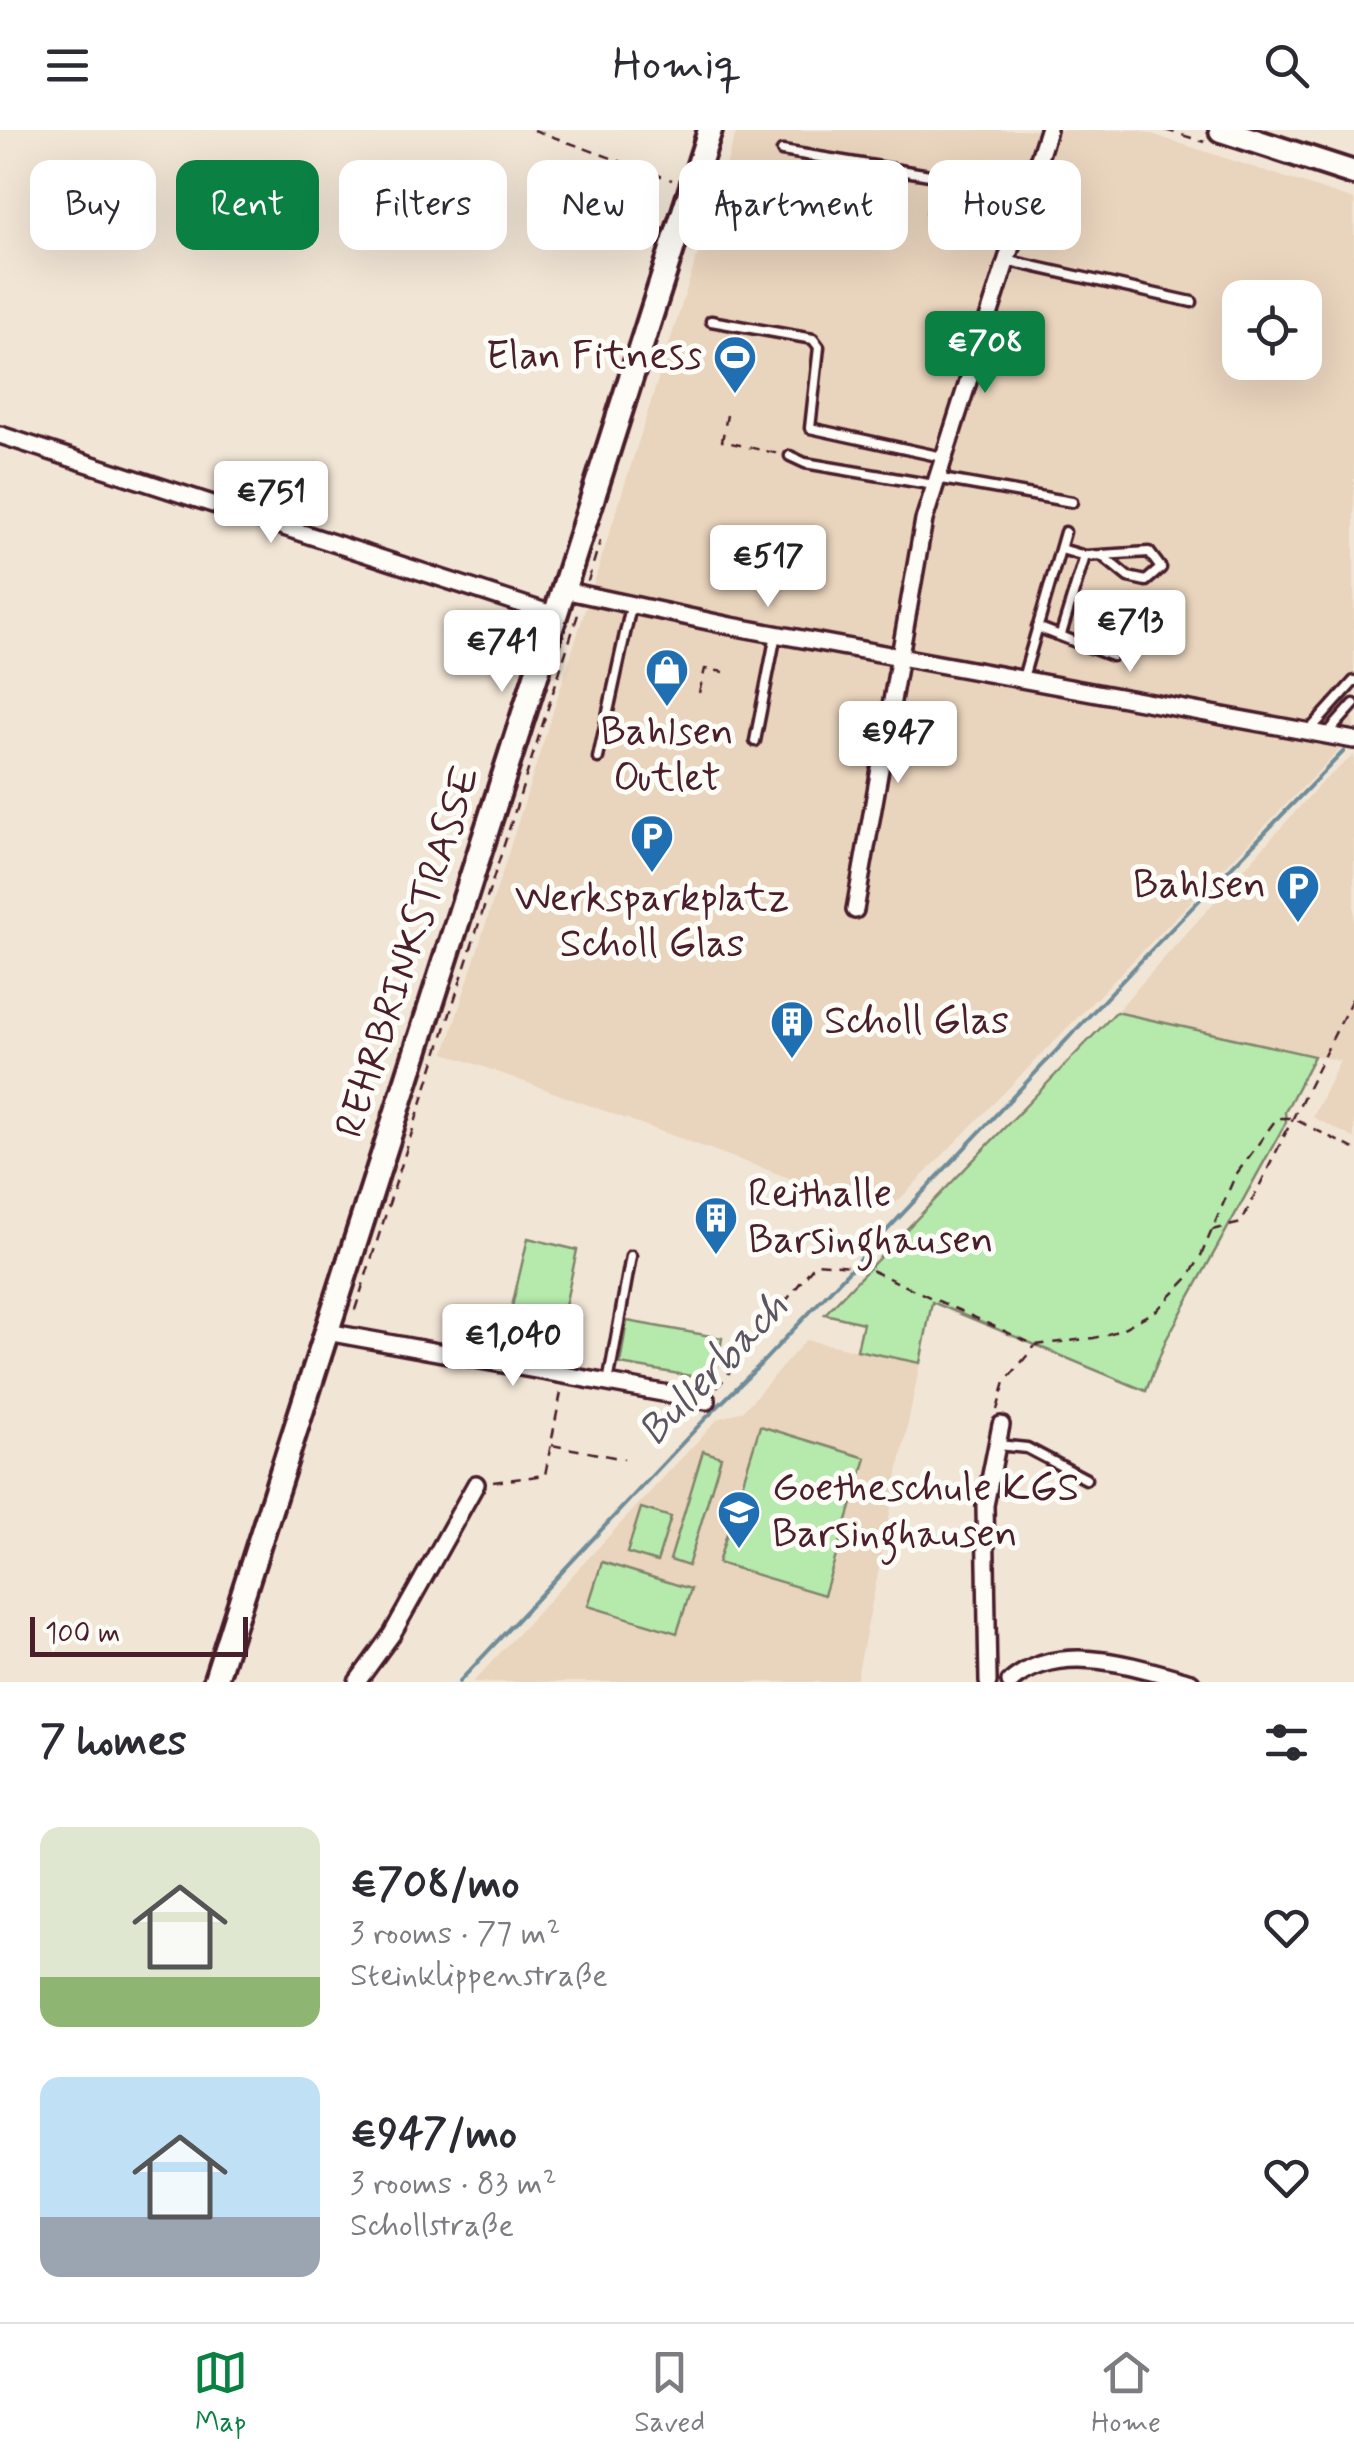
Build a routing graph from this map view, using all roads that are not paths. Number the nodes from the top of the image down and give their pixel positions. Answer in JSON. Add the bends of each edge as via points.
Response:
{"nodes":[{"id":1,"x":710,"y":130,"type":"edge"},
{"id":2,"x":1048,"y":130,"type":"edge"},
{"id":3,"x":1221,"y":130,"type":"edge"},
{"id":4,"x":782,"y":151,"type":"dead end"},
{"id":5,"x":1038,"y":160,"type":"edge"},
{"id":6,"x":1354,"y":172,"type":"edge"},
{"id":7,"x":928,"y":175,"type":"edge"},
{"id":8,"x":1008,"y":250,"type":"edge"},
{"id":9,"x":1005,"y":260,"type":"junction"},
{"id":10,"x":1192,"y":302,"type":"dead end"},
{"id":11,"x":711,"y":321,"type":"dead end"},
{"id":12,"x":0,"y":435,"type":"edge"},
{"id":13,"x":790,"y":456,"type":"road end"},
{"id":14,"x":942,"y":457,"type":"junction"},
{"id":15,"x":935,"y":482,"type":"junction"},
{"id":16,"x":1072,"y":502,"type":"dead end"},
{"id":17,"x":1065,"y":532,"type":"dead end"},
{"id":18,"x":1061,"y":549,"type":"junction"},
{"id":19,"x":1101,"y":555,"type":"junction"},
{"id":20,"x":1085,"y":556,"type":"junction"},
{"id":21,"x":573,"y":593,"type":"junction"},
{"id":22,"x":631,"y":606,"type":"junction"},
{"id":23,"x":555,"y":616,"type":"junction"},
{"id":24,"x":1037,"y":627,"type":"junction"},
{"id":25,"x":776,"y":634,"type":"junction"},
{"id":26,"x":1061,"y":634,"type":"junction"},
{"id":27,"x":898,"y":656,"type":"junction"},
{"id":28,"x":1112,"y":656,"type":"dead end"},
{"id":29,"x":1023,"y":678,"type":"junction"},
{"id":30,"x":1354,"y":681,"type":"edge"},
{"id":31,"x":1354,"y":704,"type":"edge"},
{"id":32,"x":1310,"y":730,"type":"junction"},
{"id":33,"x":1328,"y":734,"type":"junction"},
{"id":34,"x":1354,"y":740,"type":"edge"},
{"id":35,"x":754,"y":741,"type":"dead end"},
{"id":36,"x":598,"y":758,"type":"dead end"},
{"id":37,"x":855,"y":910,"type":"dead end"},
{"id":38,"x":631,"y":1256,"type":"dead end"},
{"id":39,"x":335,"y":1333,"type":"junction"},
{"id":40,"x":608,"y":1384,"type":"junction"},
{"id":41,"x":706,"y":1401,"type":"road end"},
{"id":42,"x":1001,"y":1426,"type":"road end"},
{"id":43,"x":998,"y":1446,"type":"junction"},
{"id":44,"x":1086,"y":1479,"type":"dead end"},
{"id":45,"x":476,"y":1484,"type":"road end"},
{"id":46,"x":216,"y":1682,"type":"edge"},
{"id":47,"x":357,"y":1682,"type":"edge"},
{"id":48,"x":988,"y":1682,"type":"edge"},
{"id":49,"x":1010,"y":1682,"type":"edge"},
{"id":50,"x":1191,"y":1682,"type":"edge"}],
"edges":[{"from":1,"to":21,"type":"main road","name":"REHRBRINKSTRASSE"},
{"from":2,"to":5,"type":"street"},
{"from":3,"to":6,"type":"main road"},
{"from":4,"to":7,"type":"lane"},
{"from":8,"to":9,"type":"street"},
{"from":9,"to":10,"type":"lane"},
{"from":9,"to":14,"type":"street"},
{"from":11,"to":14,"type":"lane","via":[[813,339],[818,346],[810,428]]},
{"from":12,"to":23,"type":"street"},
{"from":13,"to":15,"type":"lane"},
{"from":14,"to":15,"type":"street"},
{"from":15,"to":16,"type":"lane"},
{"from":15,"to":27,"type":"street"},
{"from":17,"to":18,"type":"lane"},
{"from":18,"to":20,"type":"lane"},
{"from":18,"to":24,"type":"lane"},
{"from":19,"to":19,"type":"lane","via":[[1149,552],[1161,568],[1146,580],[1128,577]]},
{"from":19,"to":20,"type":"lane"},
{"from":20,"to":26,"type":"lane"},
{"from":21,"to":22,"type":"street"},
{"from":21,"to":23,"type":"main road","name":"REHRBRINKSTRASSE"},
{"from":22,"to":25,"type":"street"},
{"from":22,"to":36,"type":"lane"},
{"from":23,"to":39,"type":"main road","name":"REHRBRINKSTRASSE"},
{"from":24,"to":26,"type":"lane"},
{"from":24,"to":29,"type":"lane"},
{"from":25,"to":27,"type":"street"},
{"from":25,"to":35,"type":"lane"},
{"from":26,"to":28,"type":"lane"},
{"from":27,"to":29,"type":"street"},
{"from":27,"to":37,"type":"street"},
{"from":29,"to":32,"type":"street"},
{"from":30,"to":32,"type":"lane"},
{"from":31,"to":33,"type":"lane"},
{"from":32,"to":33,"type":"street"},
{"from":33,"to":34,"type":"street"},
{"from":38,"to":40,"type":"lane"},
{"from":39,"to":40,"type":"street"},
{"from":39,"to":46,"type":"main road","name":"REHRBRINKSTRASSE"},
{"from":40,"to":41,"type":"street"},
{"from":42,"to":43,"type":"street"},
{"from":43,"to":44,"type":"lane","via":[[1027,1448]]},
{"from":43,"to":48,"type":"street","via":[[985,1505]]},
{"from":45,"to":47,"type":"street","via":[[392,1634]]},
{"from":49,"to":50,"type":"street","via":[[1050,1663],[1085,1659]]}]}
